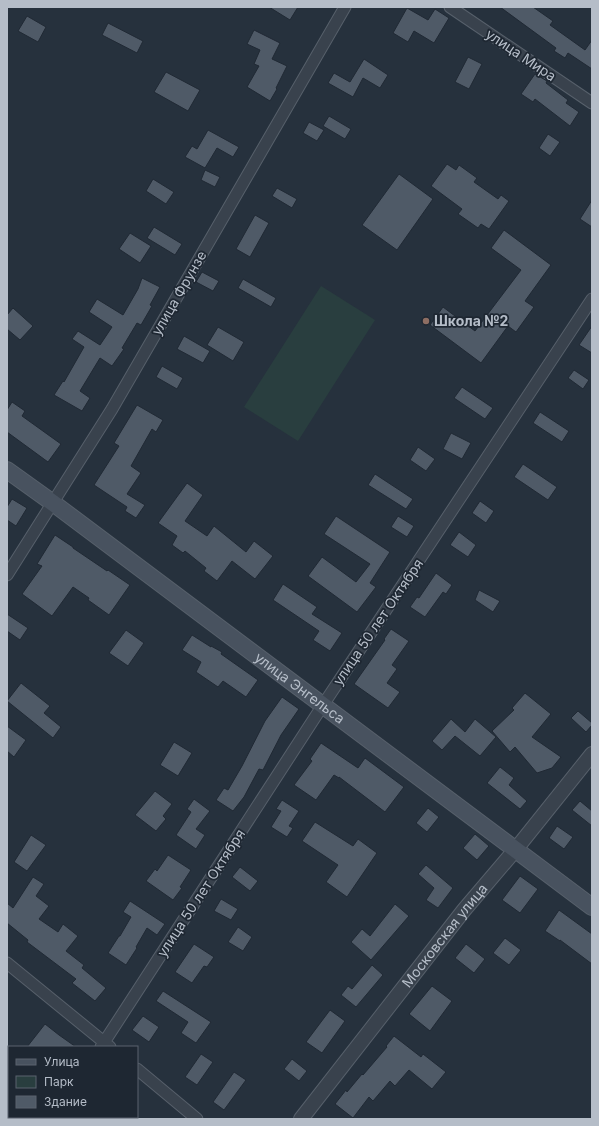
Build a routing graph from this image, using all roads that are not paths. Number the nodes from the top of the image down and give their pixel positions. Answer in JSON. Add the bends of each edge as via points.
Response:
{"nodes":[{"id":1,"x":345,"y":7,"type":"edge"},
{"id":2,"x":450,"y":7,"type":"edge"},
{"id":3,"x":592,"y":103,"type":"edge"},
{"id":4,"x":592,"y":299,"type":"edge"},
{"id":5,"x":7,"y":470,"type":"edge"},
{"id":6,"x":53,"y":503,"type":"junction"},
{"id":7,"x":7,"y":574,"type":"edge"},
{"id":8,"x":323,"y":705,"type":"junction"},
{"id":9,"x":592,"y":754,"type":"edge"},
{"id":10,"x":516,"y":850,"type":"junction"},
{"id":11,"x":592,"y":907,"type":"edge"},
{"id":12,"x":7,"y":963,"type":"edge"},
{"id":13,"x":105,"y":1046,"type":"edge"},
{"id":14,"x":138,"y":1070,"type":"edge"},
{"id":15,"x":197,"y":1119,"type":"edge"},
{"id":16,"x":301,"y":1119,"type":"edge"}],
"edges":[{"from":1,"to":6,"type":"street","name":"улица Фрунзе","via":[[112,409]]},
{"from":2,"to":3,"type":"street","name":"улица Мира"},
{"from":4,"to":8,"type":"street","name":"улица 50 лет Октября"},
{"from":5,"to":6,"type":"main road","name":"улица Энгельса"},
{"from":6,"to":7,"type":"street","name":"улица Фрунзе"},
{"from":6,"to":8,"type":"main road","name":"улица Энгельса"},
{"from":8,"to":10,"type":"main road","name":"улица Энгельса"},
{"from":8,"to":13,"type":"street","name":"улица 50 лет Октября"},
{"from":9,"to":10,"type":"street","name":"Московская улица"},
{"from":10,"to":11,"type":"main road","name":"улица Энгельса"},
{"from":10,"to":16,"type":"street","name":"Московская улица","via":[[464,910]]},
{"from":12,"to":13,"type":"street"},
{"from":14,"to":15,"type":"street"}]}
